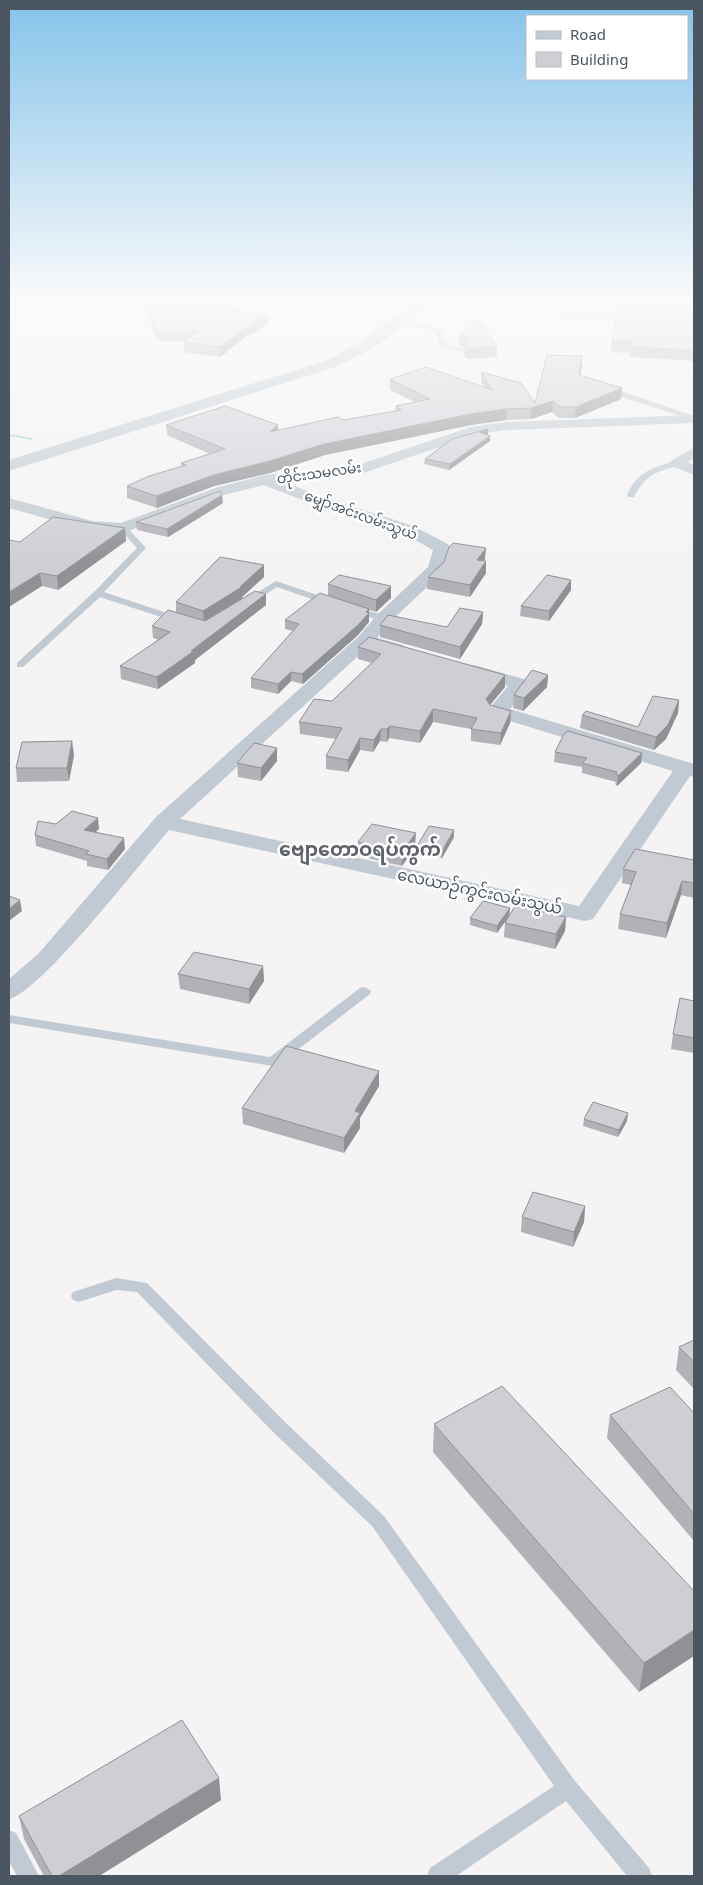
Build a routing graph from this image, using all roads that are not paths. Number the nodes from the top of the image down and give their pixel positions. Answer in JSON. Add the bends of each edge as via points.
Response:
{"nodes":[{"id":1,"x":225,"y":391,"type":"edge"},
{"id":2,"x":245,"y":391,"type":"edge"},
{"id":3,"x":615,"y":392,"type":"edge"},
{"id":4,"x":694,"y":419,"type":"edge"},
{"id":5,"x":694,"y":452,"type":"edge"},
{"id":6,"x":9,"y":460,"type":"edge"},
{"id":7,"x":677,"y":463,"type":"junction"},
{"id":8,"x":9,"y":466,"type":"edge"},
{"id":9,"x":694,"y":470,"type":"edge"},
{"id":10,"x":265,"y":480,"type":"junction"},
{"id":11,"x":631,"y":495,"type":"dead end"},
{"id":12,"x":9,"y":503,"type":"edge"},
{"id":13,"x":123,"y":528,"type":"junction"},
{"id":14,"x":98,"y":593,"type":"junction"},
{"id":15,"x":237,"y":609,"type":"edge"},
{"id":16,"x":384,"y":618,"type":"junction"},
{"id":17,"x":188,"y":622,"type":"edge"},
{"id":18,"x":365,"y":640,"type":"junction"},
{"id":19,"x":410,"y":653,"type":"edge"},
{"id":20,"x":20,"y":665,"type":"dead end"},
{"id":21,"x":456,"y":666,"type":"edge"},
{"id":22,"x":690,"y":770,"type":"edge"},
{"id":23,"x":164,"y":822,"type":"junction"},
{"id":24,"x":9,"y":992,"type":"edge"},
{"id":25,"x":365,"y":992,"type":"dead end"},
{"id":26,"x":9,"y":1019,"type":"edge"},
{"id":27,"x":79,"y":1296,"type":"dead end"},
{"id":28,"x":568,"y":1788,"type":"junction"},
{"id":29,"x":9,"y":1840,"type":"edge"},
{"id":30,"x":28,"y":1876,"type":"edge"},
{"id":31,"x":438,"y":1876,"type":"edge"},
{"id":32,"x":642,"y":1876,"type":"edge"}],
"edges":[{"from":1,"to":6,"type":"street"},
{"from":2,"to":8,"type":"street"},
{"from":3,"to":4,"type":"lane"},
{"from":4,"to":10,"type":"street","name":"တိုင်းသမလမ်း","via":[[476,430],[357,470]]},
{"from":5,"to":7,"type":"street"},
{"from":7,"to":9,"type":"street"},
{"from":7,"to":11,"type":"lane","via":[[641,476]]},
{"from":10,"to":13,"type":"street","name":"တိုင်းသမလမ်း","via":[[221,491]]},
{"from":10,"to":16,"type":"street","name":"မျှော်အင်းလမ်းသွယ်","via":[[407,529],[442,548],[436,569]]},
{"from":12,"to":13,"type":"street","name":"တိုင်းသမလမ်း","via":[[91,526]]},
{"from":13,"to":14,"type":"lane","via":[[142,548]]},
{"from":14,"to":17,"type":"lane"},
{"from":14,"to":20,"type":"lane"},
{"from":15,"to":16,"type":"lane","via":[[276,584]]},
{"from":16,"to":18,"type":"street","name":"မျှော်အင်းလမ်းသွယ်"},
{"from":18,"to":19,"type":"street"},
{"from":18,"to":23,"type":"street","name":"မျှော်အင်းလမ်းသွယ်"},
{"from":21,"to":22,"type":"street","via":[[520,684],[497,711]]},
{"from":22,"to":23,"type":"street","name":"လေယာဉ်ကွင်းလမ်းသွယ်","via":[[585,914]]},
{"from":23,"to":24,"type":"street","via":[[47,958]]},
{"from":25,"to":26,"type":"lane","via":[[272,1062]]},
{"from":27,"to":28,"type":"lane","via":[[116,1284],[141,1287],[279,1427],[378,1521]]},
{"from":28,"to":31,"type":"lane"},
{"from":28,"to":32,"type":"lane"},
{"from":29,"to":30,"type":"lane"}]}
